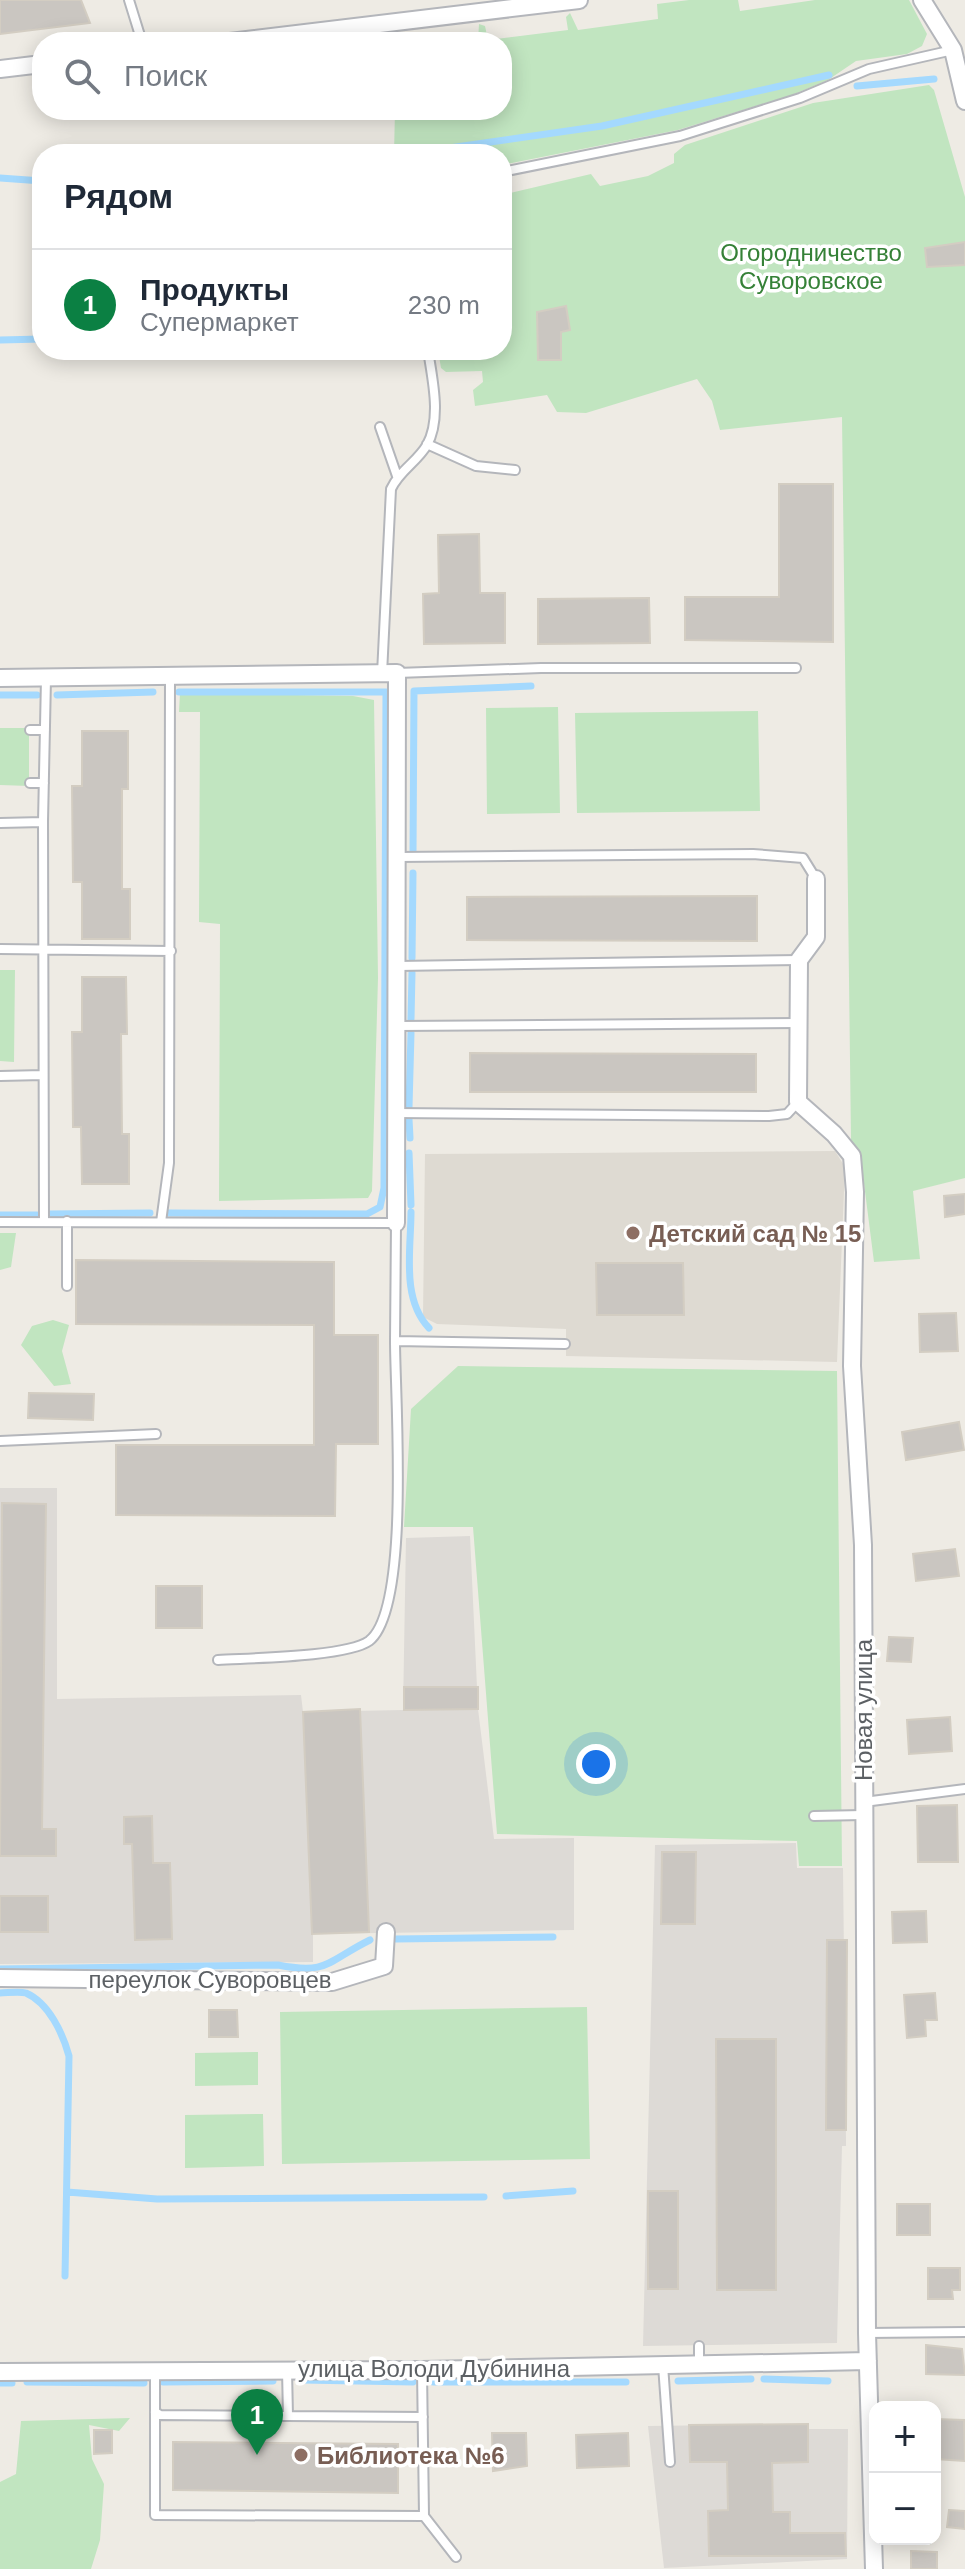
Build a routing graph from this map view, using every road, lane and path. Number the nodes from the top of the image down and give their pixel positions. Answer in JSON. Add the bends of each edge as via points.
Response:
{"nodes":[{"id":1,"x":129,"y":0,"type":"edge"},
{"id":2,"x":579,"y":0,"type":"edge"},
{"id":3,"x":922,"y":0,"type":"edge"},
{"id":4,"x":537,"y":2,"type":"edge"},
{"id":5,"x":139,"y":32,"type":"edge"},
{"id":6,"x":307,"y":32,"type":"edge"},
{"id":7,"x":959,"y":49,"type":"edge"},
{"id":8,"x":32,"y":65,"type":"edge"},
{"id":9,"x":0,"y":69,"type":"edge"},
{"id":10,"x":965,"y":101,"type":"edge"},
{"id":11,"x":512,"y":170,"type":"edge"},
{"id":12,"x":429,"y":360,"type":"edge"},
{"id":13,"x":380,"y":427,"type":"dead end"},
{"id":14,"x":427,"y":444,"type":"junction"},
{"id":15,"x":515,"y":470,"type":"dead end"},
{"id":16,"x":397,"y":476,"type":"junction"},
{"id":17,"x":796,"y":668,"type":"dead end"},
{"id":18,"x":390,"y":674,"type":"junction"},
{"id":19,"x":170,"y":676,"type":"junction"},
{"id":20,"x":46,"y":677,"type":"junction"},
{"id":21,"x":0,"y":678,"type":"edge"},
{"id":22,"x":30,"y":730,"type":"dead end"},
{"id":23,"x":45,"y":730,"type":"junction"},
{"id":24,"x":30,"y":783,"type":"dead end"},
{"id":25,"x":44,"y":783,"type":"junction"},
{"id":26,"x":43,"y":822,"type":"junction"},
{"id":27,"x":0,"y":823,"type":"edge"},
{"id":28,"x":398,"y":857,"type":"junction"},
{"id":29,"x":816,"y":879,"type":"joint"},
{"id":30,"x":0,"y":949,"type":"edge"},
{"id":31,"x":43,"y":949,"type":"junction"},
{"id":32,"x":171,"y":951,"type":"junction"},
{"id":33,"x":799,"y":960,"type":"junction"},
{"id":34,"x":398,"y":966,"type":"junction"},
{"id":35,"x":798,"y":1023,"type":"junction"},
{"id":36,"x":398,"y":1026,"type":"junction"},
{"id":37,"x":43,"y":1075,"type":"junction"},
{"id":38,"x":0,"y":1076,"type":"edge"},
{"id":39,"x":798,"y":1102,"type":"junction"},
{"id":40,"x":396,"y":1113,"type":"junction"},
{"id":41,"x":44,"y":1221,"type":"junction"},
{"id":42,"x":67,"y":1221,"type":"junction"},
{"id":43,"x":0,"y":1222,"type":"edge"},
{"id":44,"x":161,"y":1222,"type":"junction"},
{"id":45,"x":396,"y":1223,"type":"junction"},
{"id":46,"x":67,"y":1286,"type":"dead end"},
{"id":47,"x":395,"y":1341,"type":"junction"},
{"id":48,"x":565,"y":1344,"type":"dead end"},
{"id":49,"x":156,"y":1434,"type":"dead end"},
{"id":50,"x":0,"y":1441,"type":"edge"},
{"id":51,"x":218,"y":1660,"type":"dead end"},
{"id":52,"x":965,"y":1789,"type":"edge"},
{"id":53,"x":863,"y":1809,"type":"junction"},
{"id":54,"x":814,"y":1816,"type":"dead end"},
{"id":55,"x":386,"y":1932,"type":"dead end"},
{"id":56,"x":0,"y":1978,"type":"edge"},
{"id":57,"x":965,"y":2332,"type":"edge"},
{"id":58,"x":867,"y":2333,"type":"junction"},
{"id":59,"x":699,"y":2346,"type":"dead end"},
{"id":60,"x":868,"y":2361,"type":"junction"},
{"id":61,"x":663,"y":2365,"type":"junction"},
{"id":62,"x":699,"y":2365,"type":"junction"},
{"id":63,"x":286,"y":2369,"type":"junction"},
{"id":64,"x":422,"y":2370,"type":"junction"},
{"id":65,"x":155,"y":2371,"type":"junction"},
{"id":66,"x":0,"y":2372,"type":"edge"},
{"id":67,"x":155,"y":2412,"type":"junction"},
{"id":68,"x":288,"y":2416,"type":"junction"},
{"id":69,"x":423,"y":2417,"type":"junction"},
{"id":70,"x":670,"y":2462,"type":"dead end"},
{"id":71,"x":424,"y":2516,"type":"junction"},
{"id":72,"x":456,"y":2557,"type":"dead end"},
{"id":73,"x":874,"y":2569,"type":"edge"}],
"edges":[{"from":1,"to":5,"type":"lane"},
{"from":2,"to":4,"type":"street"},
{"from":3,"to":7,"type":"street"},
{"from":4,"to":6,"type":"street"},
{"from":7,"to":10,"type":"street"},
{"from":7,"to":11,"type":"lane","via":[[869,69],[800,98],[680,136]]},
{"from":8,"to":9,"type":"street"},
{"from":12,"to":14,"type":"lane","via":[[434,424]]},
{"from":13,"to":16,"type":"lane"},
{"from":14,"to":15,"type":"lane","via":[[476,466]]},
{"from":14,"to":16,"type":"lane"},
{"from":16,"to":18,"type":"lane","via":[[391,489]]},
{"from":17,"to":18,"type":"lane"},
{"from":18,"to":19,"type":"street"},
{"from":18,"to":28,"type":"street"},
{"from":19,"to":20,"type":"street"},
{"from":19,"to":32,"type":"lane"},
{"from":20,"to":21,"type":"street"},
{"from":20,"to":23,"type":"lane"},
{"from":22,"to":23,"type":"lane"},
{"from":23,"to":25,"type":"lane"},
{"from":24,"to":25,"type":"lane"},
{"from":25,"to":26,"type":"lane"},
{"from":26,"to":27,"type":"lane"},
{"from":26,"to":31,"type":"lane"},
{"from":28,"to":29,"type":"lane","via":[[753,854],[803,858]]},
{"from":28,"to":34,"type":"street"},
{"from":29,"to":33,"type":"street","via":[[816,937]]},
{"from":30,"to":31,"type":"lane"},
{"from":31,"to":32,"type":"lane"},
{"from":31,"to":37,"type":"lane"},
{"from":32,"to":44,"type":"lane","via":[[169,1163]]},
{"from":33,"to":34,"type":"lane"},
{"from":33,"to":35,"type":"street"},
{"from":34,"to":36,"type":"street"},
{"from":35,"to":36,"type":"lane"},
{"from":35,"to":39,"type":"street"},
{"from":36,"to":40,"type":"street"},
{"from":37,"to":38,"type":"lane"},
{"from":37,"to":41,"type":"lane"},
{"from":39,"to":40,"type":"lane","via":[[787,1114],[769,1116]]},
{"from":39,"to":53,"type":"street","name":"Новая улица","via":[[852,1156],[852,1366],[863,1545]]},
{"from":40,"to":45,"type":"street"},
{"from":41,"to":42,"type":"lane"},
{"from":41,"to":43,"type":"lane"},
{"from":42,"to":44,"type":"lane"},
{"from":42,"to":46,"type":"lane"},
{"from":44,"to":45,"type":"lane"},
{"from":45,"to":47,"type":"lane"},
{"from":47,"to":48,"type":"lane"},
{"from":47,"to":51,"type":"lane","via":[[397,1562],[387,1614],[369,1641],[341,1651]]},
{"from":49,"to":50,"type":"lane"},
{"from":52,"to":53,"type":"lane"},
{"from":53,"to":54,"type":"lane"},
{"from":53,"to":58,"type":"street","name":"Новая улица"},
{"from":55,"to":56,"type":"street","name":"переулок Суворовцев","via":[[384,1966],[332,1982]]},
{"from":57,"to":58,"type":"lane"},
{"from":58,"to":60,"type":"street","name":"Новая улица"},
{"from":59,"to":62,"type":"lane"},
{"from":60,"to":62,"type":"street","name":"улица Володи Дубинина"},
{"from":60,"to":73,"type":"street","name":"Новая улица"},
{"from":61,"to":62,"type":"street","name":"улица Володи Дубинина"},
{"from":61,"to":64,"type":"street","name":"улица Володи Дубинина"},
{"from":61,"to":70,"type":"lane"},
{"from":63,"to":64,"type":"street","name":"улица Володи Дубинина"},
{"from":63,"to":65,"type":"street","name":"улица Володи Дубинина"},
{"from":63,"to":68,"type":"lane"},
{"from":64,"to":69,"type":"lane"},
{"from":65,"to":66,"type":"street","name":"улица Володи Дубинина"},
{"from":65,"to":67,"type":"lane"},
{"from":67,"to":68,"type":"lane"},
{"from":67,"to":71,"type":"lane","via":[[155,2515]]},
{"from":68,"to":69,"type":"lane"},
{"from":69,"to":71,"type":"lane"},
{"from":71,"to":72,"type":"lane"}]}
